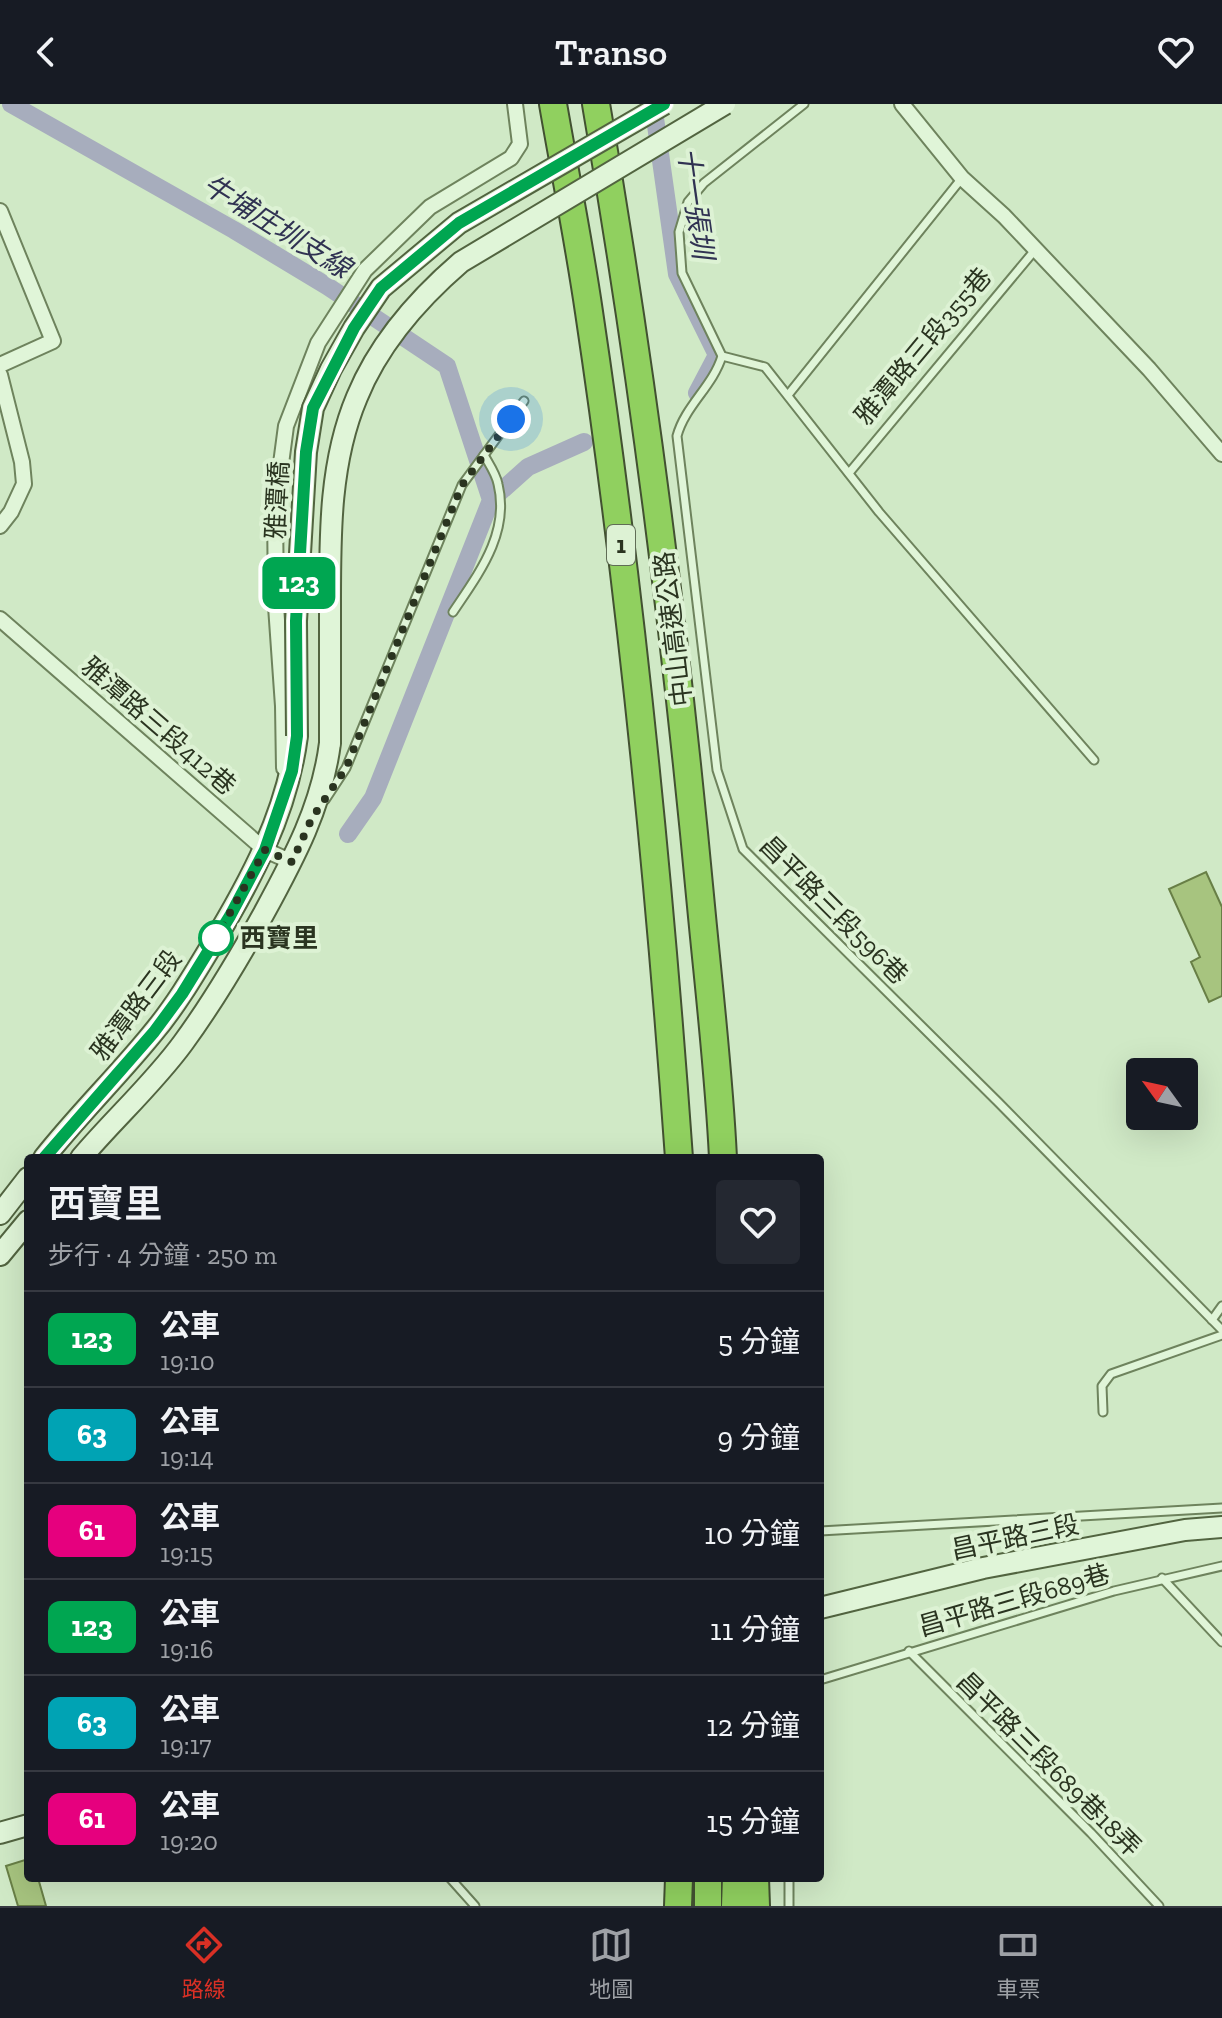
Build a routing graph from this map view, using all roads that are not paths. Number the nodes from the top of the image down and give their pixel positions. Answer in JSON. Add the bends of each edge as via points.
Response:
{"nodes":[{"id":1,"x":515,"y":104,"type":"edge"},
{"id":2,"x":553,"y":104,"type":"edge"},
{"id":3,"x":596,"y":104,"type":"edge"},
{"id":4,"x":664,"y":104,"type":"edge"},
{"id":5,"x":725,"y":104,"type":"edge"},
{"id":6,"x":804,"y":104,"type":"edge"},
{"id":7,"x":902,"y":104,"type":"edge"},
{"id":8,"x":962,"y":178,"type":"junction"},
{"id":9,"x":0,"y":211,"type":"edge"},
{"id":10,"x":1035,"y":250,"type":"junction"},
{"id":11,"x":722,"y":356,"type":"junction"},
{"id":12,"x":0,"y":365,"type":"edge"},
{"id":13,"x":0,"y":375,"type":"edge"},
{"id":14,"x":788,"y":395,"type":"junction"},
{"id":15,"x":524,"y":401,"type":"dead end"},
{"id":16,"x":1222,"y":454,"type":"edge"},
{"id":17,"x":482,"y":457,"type":"junction"},
{"id":18,"x":849,"y":473,"type":"junction"},
{"id":19,"x":0,"y":526,"type":"edge"},
{"id":20,"x":453,"y":612,"type":"dead end"},
{"id":21,"x":0,"y":619,"type":"edge"},
{"id":22,"x":297,"y":736,"type":"joint"},
{"id":23,"x":1094,"y":760,"type":"dead end"},
{"id":24,"x":312,"y":818,"type":"junction"},
{"id":25,"x":265,"y":850,"type":"junction"},
{"id":26,"x":292,"y":862,"type":"junction"},
{"id":27,"x":47,"y":1154,"type":"edge"},
{"id":28,"x":85,"y":1154,"type":"edge"},
{"id":29,"x":679,"y":1154,"type":"edge"},
{"id":30,"x":723,"y":1154,"type":"edge"},
{"id":31,"x":24,"y":1183,"type":"edge"},
{"id":32,"x":0,"y":1214,"type":"edge"},
{"id":33,"x":24,"y":1225,"type":"edge"},
{"id":34,"x":3,"y":1247,"type":"edge"},
{"id":35,"x":1222,"y":1306,"type":"edge"},
{"id":36,"x":1212,"y":1320,"type":"junction"},
{"id":37,"x":1222,"y":1333,"type":"edge"},
{"id":38,"x":1103,"y":1412,"type":"dead end"},
{"id":39,"x":1222,"y":1508,"type":"edge"},
{"id":40,"x":1222,"y":1527,"type":"edge"},
{"id":41,"x":824,"y":1531,"type":"edge"},
{"id":42,"x":1222,"y":1566,"type":"edge"},
{"id":43,"x":1162,"y":1578,"type":"junction"},
{"id":44,"x":824,"y":1607,"type":"edge"},
{"id":45,"x":1222,"y":1642,"type":"edge"},
{"id":46,"x":909,"y":1651,"type":"junction"},
{"id":47,"x":824,"y":1679,"type":"edge"},
{"id":48,"x":24,"y":1826,"type":"edge"},
{"id":49,"x":0,"y":1833,"type":"edge"},
{"id":50,"x":454,"y":1882,"type":"edge"},
{"id":51,"x":679,"y":1882,"type":"edge"},
{"id":52,"x":708,"y":1882,"type":"edge"},
{"id":53,"x":736,"y":1882,"type":"edge"},
{"id":54,"x":755,"y":1882,"type":"edge"},
{"id":55,"x":789,"y":1882,"type":"edge"},
{"id":56,"x":475,"y":1906,"type":"edge"},
{"id":57,"x":678,"y":1906,"type":"edge"},
{"id":58,"x":708,"y":1906,"type":"edge"},
{"id":59,"x":735,"y":1906,"type":"edge"},
{"id":60,"x":756,"y":1906,"type":"edge"},
{"id":61,"x":789,"y":1906,"type":"edge"},
{"id":62,"x":1159,"y":1906,"type":"edge"}],
"edges":[{"from":1,"to":25,"type":"street","via":[[520,144],[511,158],[430,207],[365,270],[318,343],[286,426],[275,509],[284,757],[282,795]]},
{"from":2,"to":29,"type":"highway","name":"中山高速公路","number":"1","via":[[589,310],[627,594]]},
{"from":3,"to":30,"type":"highway","name":"中山高速公路","number":"1","via":[[624,263],[684,719]]},
{"from":4,"to":22,"type":"street","name":"雅潭橋","bridge":true,"via":[[459,223],[381,288],[354,328],[313,408],[306,452],[296,621]]},
{"from":5,"to":24,"type":"street","bridge":true,"via":[[461,262],[428,291],[378,356],[357,395],[337,468],[330,539],[330,743]]},
{"from":6,"to":11,"type":"lane","via":[[704,183],[688,202],[679,232],[682,273]]},
{"from":7,"to":8,"type":"street"},
{"from":8,"to":10,"type":"street"},
{"from":8,"to":14,"type":"lane"},
{"from":9,"to":12,"type":"street","via":[[53,341]]},
{"from":10,"to":16,"type":"street"},
{"from":10,"to":18,"type":"lane","name":"雅潭路三段355巷"},
{"from":11,"to":14,"type":"lane","via":[[765,367]]},
{"from":11,"to":36,"type":"lane","name":"昌平路三段596巷","via":[[677,436],[717,770],[743,849]]},
{"from":13,"to":19,"type":"street","via":[[24,484]]},
{"from":14,"to":18,"type":"lane"},
{"from":15,"to":17,"type":"lane"},
{"from":17,"to":20,"type":"lane","via":[[498,481],[498,533],[484,566]]},
{"from":17,"to":24,"type":"lane","via":[[462,485],[346,768]]},
{"from":18,"to":23,"type":"lane"},
{"from":21,"to":25,"type":"street","name":"雅潭路三段412巷"},
{"from":22,"to":25,"type":"street","name":"雅潭路三段","via":[[292,771]]},
{"from":24,"to":26,"type":"street"},
{"from":25,"to":26,"type":"street","name":"雅潭路三段412巷"},
{"from":25,"to":27,"type":"street","name":"雅潭路三段","via":[[173,1007]]},
{"from":26,"to":28,"type":"street","via":[[237,962],[182,1045]]},
{"from":31,"to":32,"type":"street"},
{"from":33,"to":34,"type":"street"},
{"from":35,"to":36,"type":"lane"},
{"from":36,"to":37,"type":"lane","name":"昌平路三段596巷"},
{"from":37,"to":38,"type":"lane","via":[[1111,1374],[1102,1386]]},
{"from":39,"to":41,"type":"lane"},
{"from":40,"to":44,"type":"street","name":"昌平路三段","via":[[983,1568]]},
{"from":42,"to":43,"type":"lane","name":"昌平路三段689巷"},
{"from":43,"to":45,"type":"lane"},
{"from":43,"to":46,"type":"lane","name":"昌平路三段689巷"},
{"from":46,"to":47,"type":"lane","name":"昌平路三段689巷"},
{"from":46,"to":62,"type":"lane","name":"昌平路三段689巷18弄"},
{"from":48,"to":49,"type":"street"},
{"from":50,"to":56,"type":"lane"},
{"from":51,"to":57,"type":"highway"},
{"from":52,"to":58,"type":"highway"},
{"from":53,"to":59,"type":"highway"},
{"from":54,"to":60,"type":"highway"},
{"from":55,"to":61,"type":"lane"}]}
